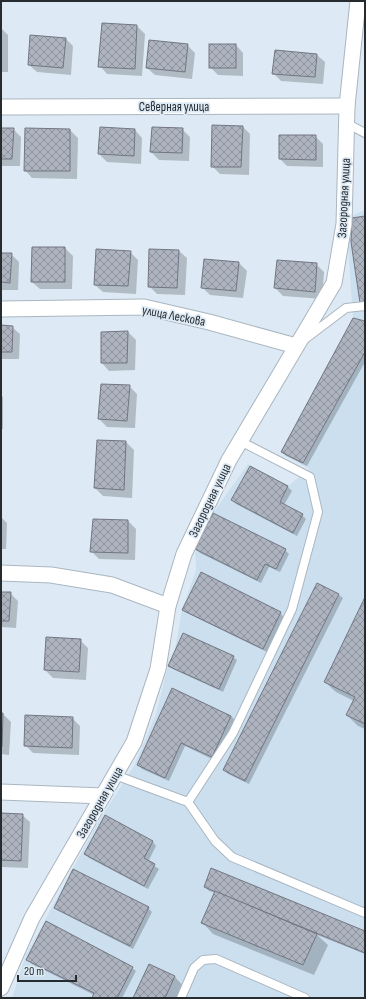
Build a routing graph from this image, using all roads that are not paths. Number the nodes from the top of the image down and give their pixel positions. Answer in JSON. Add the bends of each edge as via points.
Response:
{"nodes":[{"id":1,"x":360,"y":4,"type":"edge"},
{"id":2,"x":347,"y":106,"type":"junction"},
{"id":3,"x":1,"y":107,"type":"edge"},
{"id":4,"x":346,"y":123,"type":"junction"},
{"id":5,"x":365,"y":133,"type":"edge"},
{"id":6,"x":365,"y":306,"type":"edge"},
{"id":7,"x":1,"y":309,"type":"edge"},
{"id":8,"x":296,"y":346,"type":"junction"},
{"id":9,"x":240,"y":441,"type":"junction"},
{"id":10,"x":1,"y":573,"type":"edge"},
{"id":11,"x":168,"y":606,"type":"junction"},
{"id":12,"x":115,"y":775,"type":"junction"},
{"id":13,"x":1,"y":792,"type":"edge"},
{"id":14,"x":103,"y":796,"type":"junction"},
{"id":15,"x":188,"y":802,"type":"junction"},
{"id":16,"x":365,"y":913,"type":"edge"},
{"id":17,"x":1,"y":988,"type":"edge"},
{"id":18,"x":181,"y":998,"type":"edge"},
{"id":19,"x":305,"y":998,"type":"edge"}],
"edges":[{"from":1,"to":2,"type":"street","name":"Загородная улица"},
{"from":2,"to":3,"type":"street","name":"Северная улица"},
{"from":2,"to":4,"type":"street","name":"Загородная улица"},
{"from":4,"to":5,"type":"lane"},
{"from":4,"to":8,"type":"street","name":"Загородная улица","via":[[344,224],[334,283]]},
{"from":6,"to":8,"type":"lane","via":[[346,308]]},
{"from":7,"to":8,"type":"street","name":"улица Лескова","via":[[144,307]]},
{"from":8,"to":9,"type":"street","name":"Загородная улица"},
{"from":9,"to":11,"type":"street","name":"Загородная улица","via":[[184,554]]},
{"from":9,"to":15,"type":"lane","via":[[310,477],[318,512],[292,608],[233,733]]},
{"from":10,"to":11,"type":"street","via":[[50,575],[112,585]]},
{"from":11,"to":12,"type":"street","name":"Загородная улица","via":[[158,669],[134,742]]},
{"from":12,"to":14,"type":"street","name":"Загородная улица"},
{"from":12,"to":15,"type":"lane"},
{"from":13,"to":14,"type":"street"},
{"from":14,"to":17,"type":"street","name":"Загородная улица","via":[[32,918]]},
{"from":15,"to":16,"type":"lane","via":[[215,841],[232,857]]},
{"from":18,"to":19,"type":"lane","via":[[194,968],[203,960],[216,958]]}]}
